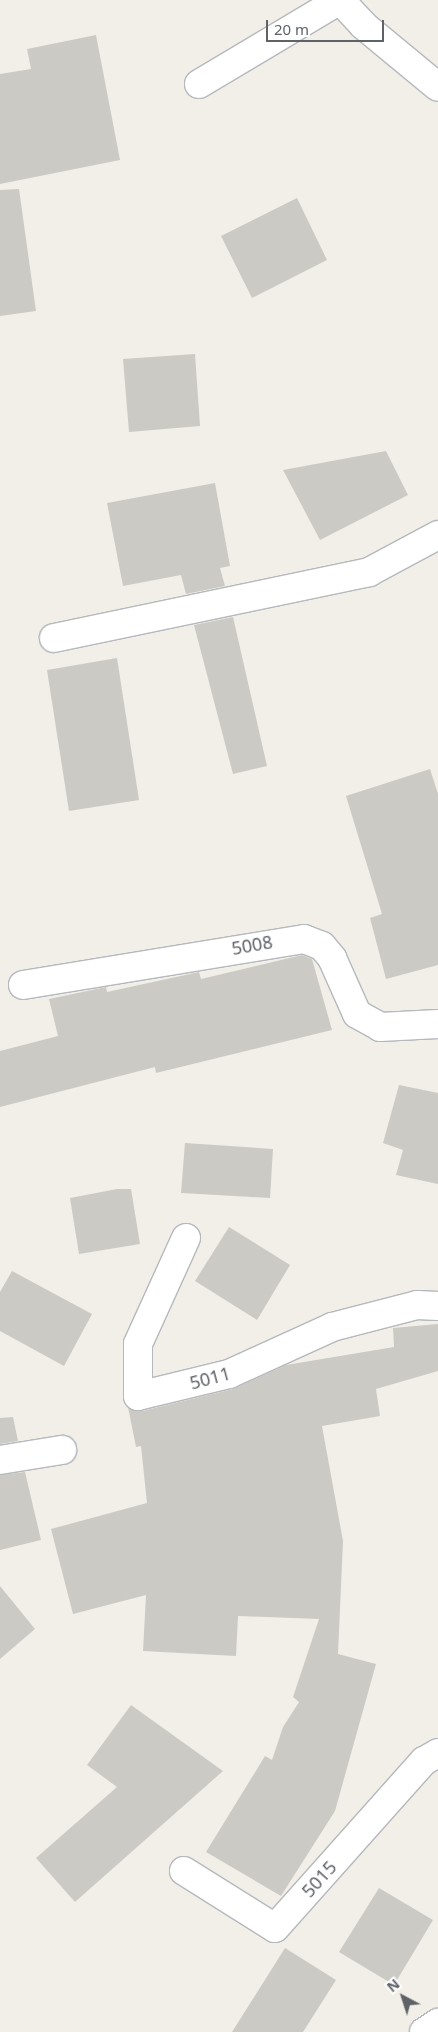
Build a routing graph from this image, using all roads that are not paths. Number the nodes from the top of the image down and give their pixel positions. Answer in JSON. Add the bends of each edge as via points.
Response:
{"nodes":[{"id":1,"x":340,"y":0,"type":"edge"},
{"id":2,"x":200,"y":84,"type":"dead end"},
{"id":3,"x":438,"y":87,"type":"edge"},
{"id":4,"x":438,"y":535,"type":"edge"},
{"id":5,"x":54,"y":638,"type":"dead end"},
{"id":6,"x":23,"y":985,"type":"dead end"},
{"id":7,"x":438,"y":1024,"type":"edge"},
{"id":8,"x":186,"y":1238,"type":"dead end"},
{"id":9,"x":438,"y":1306,"type":"edge"},
{"id":10,"x":62,"y":1450,"type":"dead end"},
{"id":11,"x":0,"y":1460,"type":"edge"},
{"id":12,"x":438,"y":1753,"type":"edge"},
{"id":13,"x":184,"y":1871,"type":"dead end"},
{"id":14,"x":438,"y":2023,"type":"edge"},
{"id":15,"x":424,"y":2032,"type":"edge"}],
"edges":[{"from":1,"to":2,"type":"street"},
{"from":1,"to":3,"type":"street","via":[[363,25]]},
{"from":4,"to":5,"type":"street","via":[[369,572]]},
{"from":6,"to":7,"type":"street","name":"5008","via":[[304,939],[322,946],[332,958],[357,1014],[380,1027]]},
{"from":8,"to":9,"type":"street","name":"5011","via":[[138,1344],[138,1396],[229,1374],[332,1327],[417,1305]]},
{"from":10,"to":11,"type":"street"},
{"from":12,"to":13,"type":"street","name":"5015","via":[[424,1761],[275,1928]]},
{"from":14,"to":15,"type":"street"}]}
